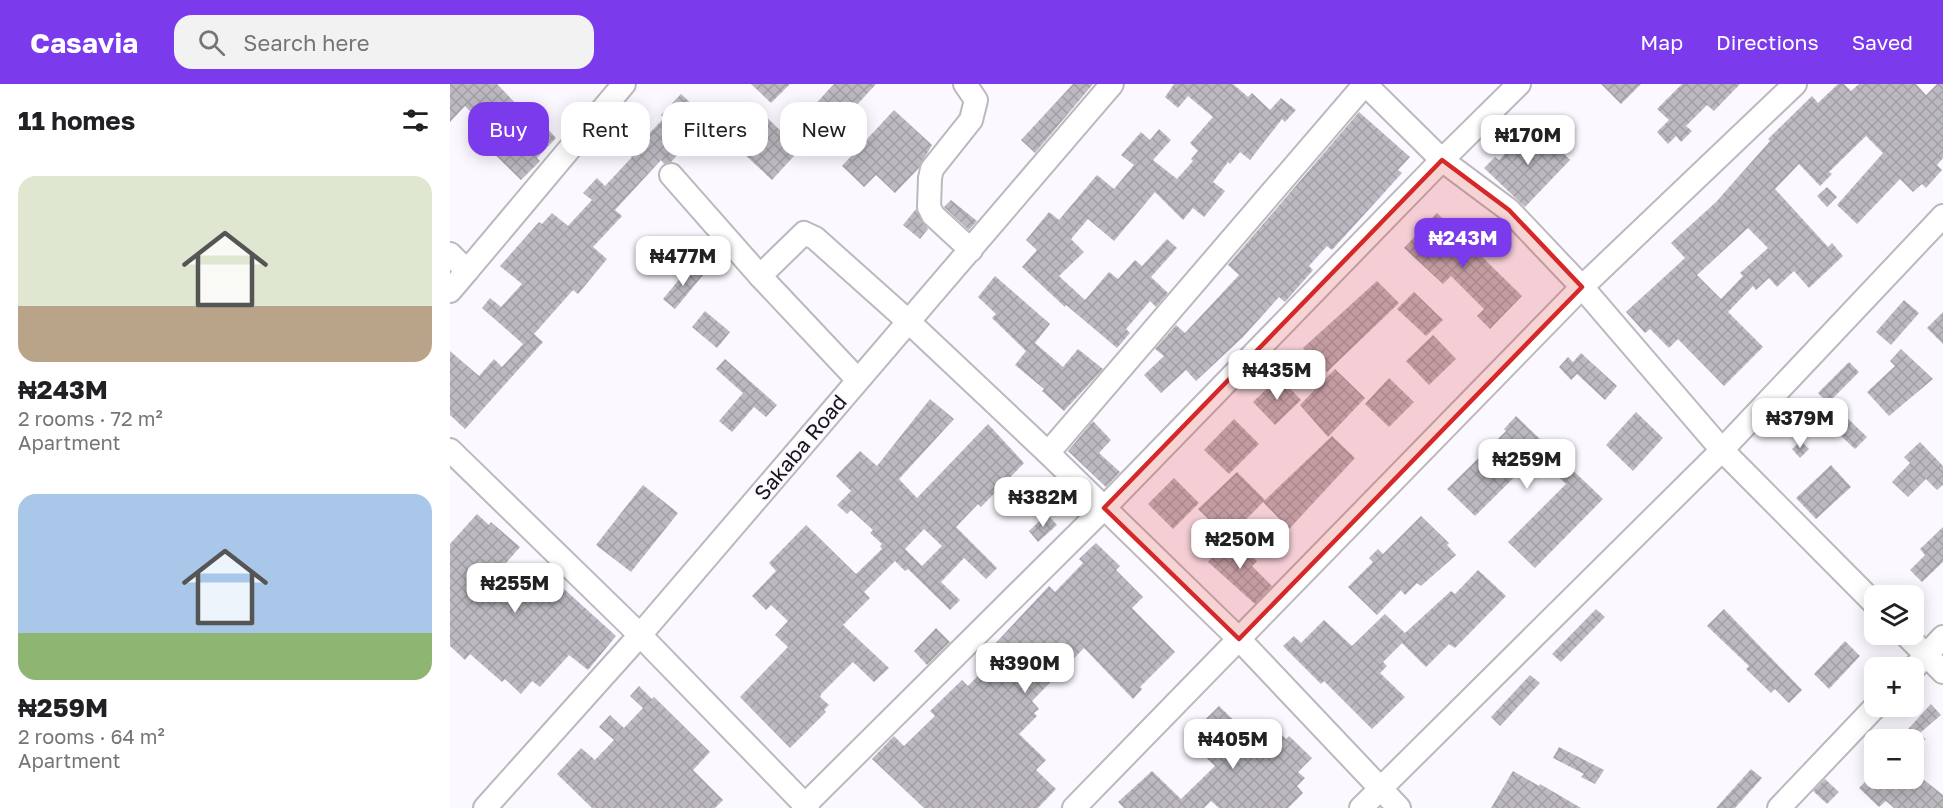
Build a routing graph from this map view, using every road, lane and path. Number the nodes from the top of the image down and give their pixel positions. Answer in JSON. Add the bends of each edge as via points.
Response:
{"nodes":[{"id":1,"x":624,"y":84,"type":"edge"},
{"id":2,"x":965,"y":84,"type":"edge"},
{"id":3,"x":1112,"y":84,"type":"edge"},
{"id":4,"x":1365,"y":84,"type":"edge"},
{"id":5,"x":1519,"y":84,"type":"edge"},
{"id":6,"x":1795,"y":84,"type":"edge"},
{"id":7,"x":1442,"y":160,"type":"junction"},
{"id":8,"x":672,"y":175,"type":"dead end"},
{"id":9,"x":1943,"y":216,"type":"edge"},
{"id":10,"x":971,"y":250,"type":"junction"},
{"id":11,"x":450,"y":254,"type":"edge"},
{"id":12,"x":467,"y":271,"type":"junction"},
{"id":13,"x":760,"y":276,"type":"junction"},
{"id":14,"x":1582,"y":287,"type":"junction"},
{"id":15,"x":450,"y":291,"type":"edge"},
{"id":16,"x":909,"y":322,"type":"junction"},
{"id":17,"x":857,"y":379,"type":"junction"},
{"id":18,"x":450,"y":450,"type":"edge"},
{"id":19,"x":1722,"y":450,"type":"junction"},
{"id":20,"x":1048,"y":453,"type":"junction"},
{"id":21,"x":1104,"y":508,"type":"junction"},
{"id":22,"x":1864,"y":593,"type":"edge"},
{"id":23,"x":640,"y":635,"type":"junction"},
{"id":24,"x":1943,"y":637,"type":"edge"},
{"id":25,"x":1239,"y":639,"type":"junction"},
{"id":26,"x":1924,"y":658,"type":"edge"},
{"id":27,"x":1924,"y":664,"type":"edge"},
{"id":28,"x":1943,"y":672,"type":"edge"},
{"id":29,"x":1866,"y":717,"type":"edge"},
{"id":30,"x":1380,"y":789,"type":"junction"},
{"id":31,"x":806,"y":807,"type":"edge"},
{"id":32,"x":485,"y":808,"type":"edge"},
{"id":33,"x":1074,"y":808,"type":"edge"},
{"id":34,"x":1361,"y":808,"type":"edge"},
{"id":35,"x":1399,"y":808,"type":"edge"},
{"id":36,"x":1779,"y":808,"type":"edge"}],
"edges":[{"from":1,"to":12,"type":"street"},
{"from":2,"to":10,"type":"street","via":[[976,100],[971,120],[932,169],[929,207]]},
{"from":3,"to":10,"type":"street","name":"Sakaba Road"},
{"from":4,"to":7,"type":"street"},
{"from":4,"to":20,"type":"street"},
{"from":5,"to":7,"type":"street"},
{"from":6,"to":14,"type":"street"},
{"from":7,"to":14,"type":"street","via":[[1509,210]]},
{"from":7,"to":21,"type":"street"},
{"from":8,"to":13,"type":"street"},
{"from":9,"to":19,"type":"street"},
{"from":10,"to":16,"type":"street","name":"Sakaba Road"},
{"from":11,"to":12,"type":"street"},
{"from":12,"to":15,"type":"street"},
{"from":13,"to":16,"type":"street","via":[[804,233],[810,234]]},
{"from":13,"to":17,"type":"street"},
{"from":14,"to":19,"type":"street"},
{"from":14,"to":25,"type":"street"},
{"from":16,"to":17,"type":"street","name":"Sakaba Road"},
{"from":16,"to":20,"type":"street"},
{"from":17,"to":23,"type":"street","name":"Sakaba Road"},
{"from":18,"to":23,"type":"street"},
{"from":19,"to":22,"type":"street"},
{"from":19,"to":30,"type":"street"},
{"from":20,"to":21,"type":"street"},
{"from":21,"to":25,"type":"street"},
{"from":21,"to":31,"type":"street"},
{"from":23,"to":31,"type":"street"},
{"from":23,"to":32,"type":"street","name":"Sakaba Road"},
{"from":24,"to":26,"type":"street"},
{"from":25,"to":30,"type":"street"},
{"from":25,"to":33,"type":"street"},
{"from":27,"to":28,"type":"street"},
{"from":29,"to":36,"type":"street"},
{"from":30,"to":34,"type":"street"},
{"from":30,"to":35,"type":"street"}]}
